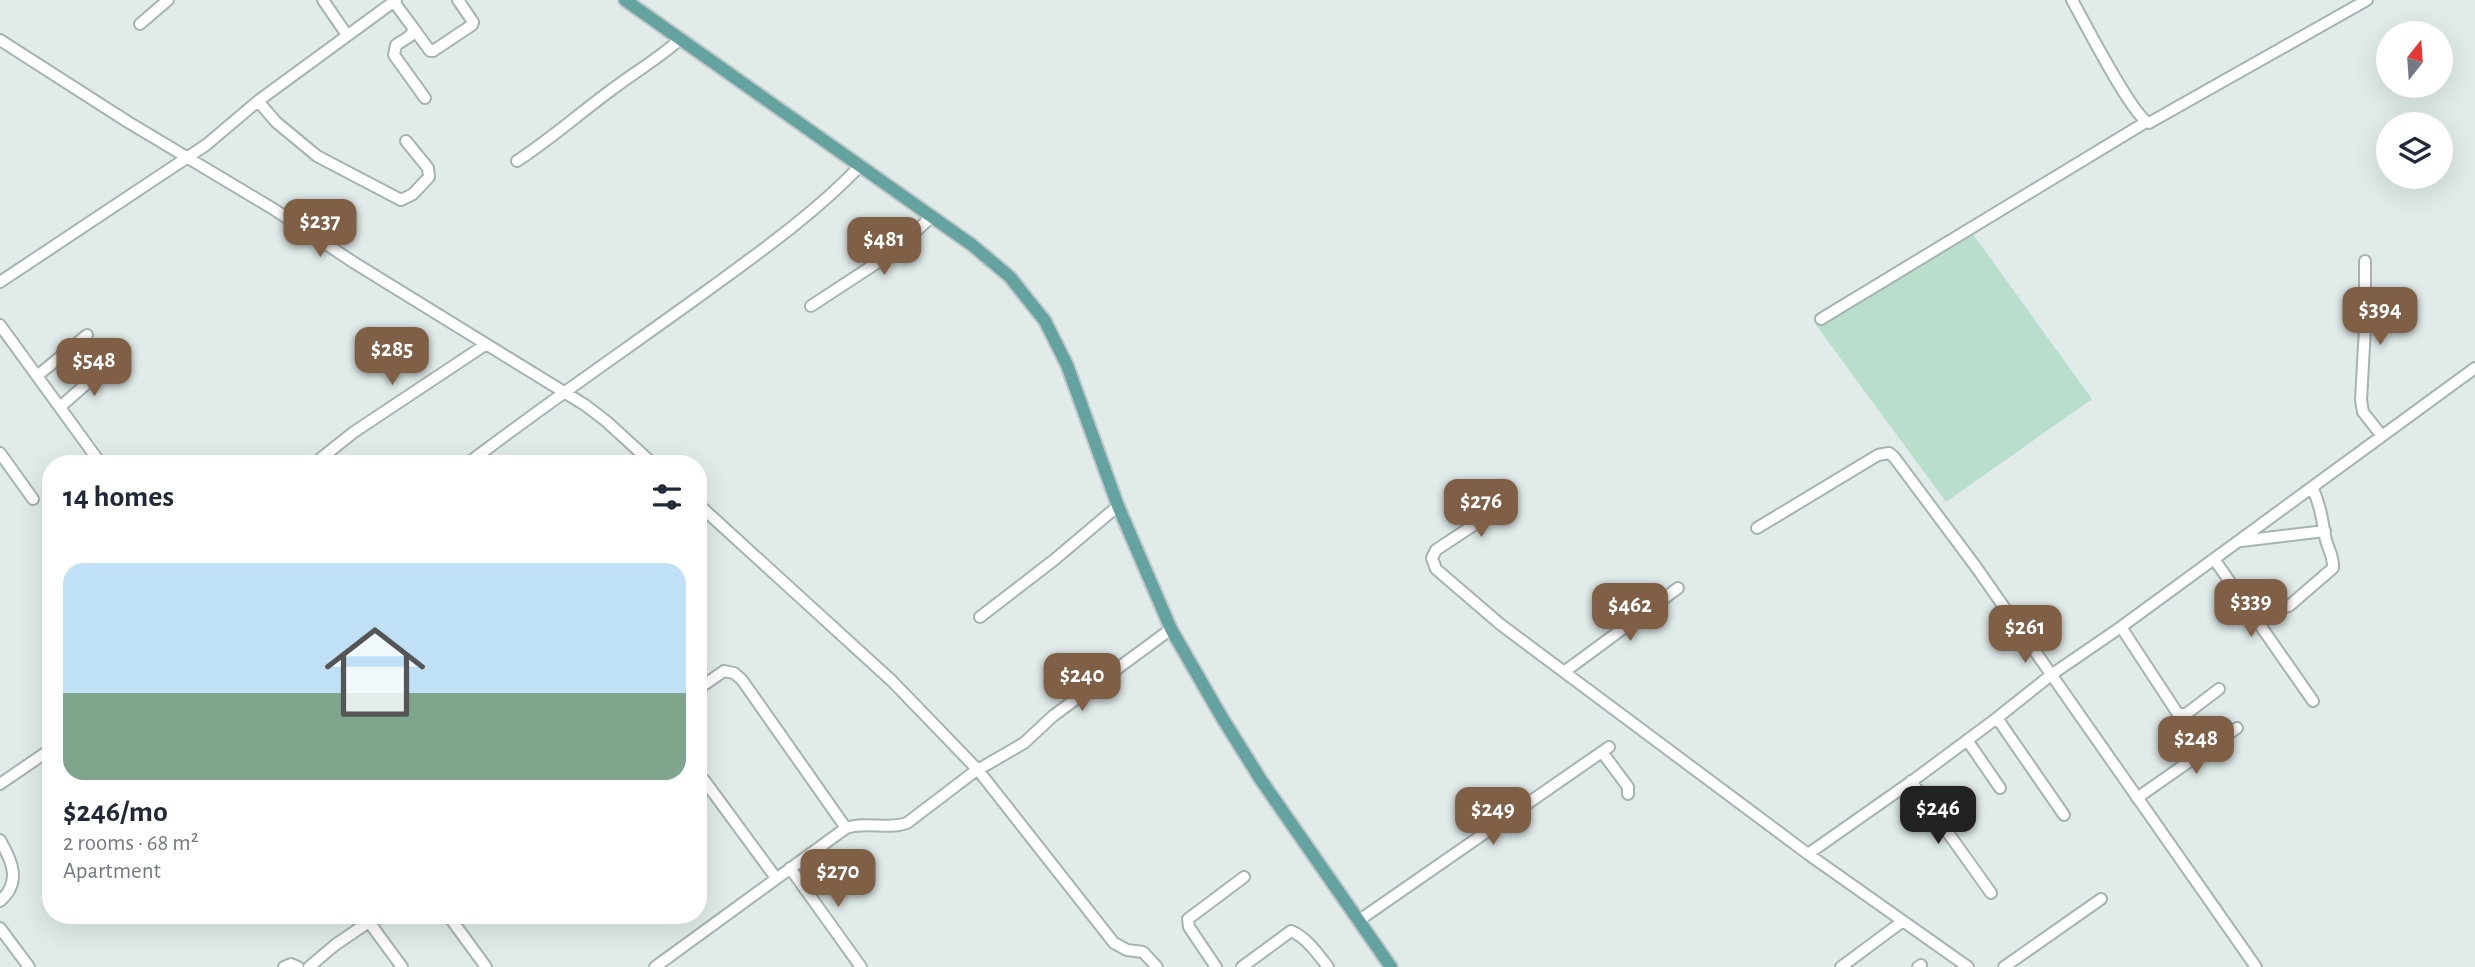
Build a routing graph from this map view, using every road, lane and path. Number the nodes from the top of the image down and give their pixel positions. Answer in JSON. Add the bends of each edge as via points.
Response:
{"nodes":[{"id":1,"x":168,"y":0,"type":"edge"},
{"id":2,"x":323,"y":0,"type":"edge"},
{"id":3,"x":458,"y":0,"type":"edge"},
{"id":4,"x":625,"y":0,"type":"edge"},
{"id":5,"x":2071,"y":0,"type":"edge"},
{"id":6,"x":2367,"y":0,"type":"edge"},
{"id":7,"x":395,"y":1,"type":"edge"},
{"id":8,"x":140,"y":24,"type":"dead end"},
{"id":9,"x":414,"y":29,"type":"junction"},
{"id":10,"x":347,"y":34,"type":"junction"},
{"id":11,"x":680,"y":39,"type":"junction"},
{"id":12,"x":0,"y":40,"type":"edge"},
{"id":13,"x":425,"y":98,"type":"dead end"},
{"id":14,"x":258,"y":102,"type":"junction"},
{"id":15,"x":2146,"y":122,"type":"junction"},
{"id":16,"x":406,"y":141,"type":"dead end"},
{"id":17,"x":188,"y":157,"type":"junction"},
{"id":18,"x":517,"y":161,"type":"dead end"},
{"id":19,"x":860,"y":166,"type":"junction"},
{"id":20,"x":931,"y":217,"type":"junction"},
{"id":21,"x":2365,"y":261,"type":"dead end"},
{"id":22,"x":0,"y":282,"type":"edge"},
{"id":23,"x":811,"y":306,"type":"dead end"},
{"id":24,"x":1821,"y":319,"type":"dead end"},
{"id":25,"x":0,"y":325,"type":"edge"},
{"id":26,"x":87,"y":335,"type":"dead end"},
{"id":27,"x":485,"y":345,"type":"junction"},
{"id":28,"x":113,"y":366,"type":"dead end"},
{"id":29,"x":2475,"y":368,"type":"edge"},
{"id":30,"x":37,"y":376,"type":"junction"},
{"id":31,"x":562,"y":393,"type":"junction"},
{"id":32,"x":60,"y":407,"type":"junction"},
{"id":33,"x":2382,"y":436,"type":"junction"},
{"id":34,"x":0,"y":453,"type":"edge"},
{"id":35,"x":94,"y":455,"type":"edge"},
{"id":36,"x":325,"y":455,"type":"edge"},
{"id":37,"x":479,"y":455,"type":"edge"},
{"id":38,"x":643,"y":455,"type":"edge"},
{"id":39,"x":2312,"y":488,"type":"junction"},
{"id":40,"x":33,"y":499,"type":"dead end"},
{"id":41,"x":1507,"y":503,"type":"dead end"},
{"id":42,"x":1118,"y":506,"type":"junction"},
{"id":43,"x":707,"y":512,"type":"edge"},
{"id":44,"x":1757,"y":528,"type":"dead end"},
{"id":45,"x":2325,"y":531,"type":"junction"},
{"id":46,"x":2239,"y":541,"type":"junction"},
{"id":47,"x":2214,"y":559,"type":"junction"},
{"id":48,"x":1678,"y":588,"type":"dead end"},
{"id":49,"x":2253,"y":615,"type":"junction"},
{"id":50,"x":980,"y":617,"type":"dead end"},
{"id":51,"x":2121,"y":627,"type":"junction"},
{"id":52,"x":1171,"y":629,"type":"junction"},
{"id":53,"x":1564,"y":672,"type":"junction"},
{"id":54,"x":2051,"y":675,"type":"junction"},
{"id":55,"x":707,"y":683,"type":"edge"},
{"id":56,"x":2219,"y":689,"type":"dead end"},
{"id":57,"x":2313,"y":701,"type":"dead end"},
{"id":58,"x":1997,"y":718,"type":"junction"},
{"id":59,"x":2237,"y":728,"type":"dead end"},
{"id":60,"x":1967,"y":740,"type":"junction"},
{"id":61,"x":42,"y":755,"type":"edge"},
{"id":62,"x":0,"y":769,"type":"edge"},
{"id":63,"x":978,"y":770,"type":"junction"},
{"id":64,"x":3,"y":781,"type":"edge"},
{"id":65,"x":1912,"y":781,"type":"junction"},
{"id":66,"x":707,"y":784,"type":"edge"},
{"id":67,"x":2000,"y":788,"type":"dead end"},
{"id":68,"x":1628,"y":794,"type":"dead end"},
{"id":69,"x":2137,"y":798,"type":"junction"},
{"id":70,"x":2064,"y":815,"type":"dead end"},
{"id":71,"x":846,"y":828,"type":"junction"},
{"id":72,"x":0,"y":840,"type":"edge"},
{"id":73,"x":1808,"y":854,"type":"junction"},
{"id":74,"x":790,"y":868,"type":"junction"},
{"id":75,"x":1244,"y":877,"type":"dead end"},
{"id":76,"x":776,"y":878,"type":"junction"},
{"id":77,"x":1991,"y":893,"type":"dead end"},
{"id":78,"x":2101,"y":899,"type":"dead end"},
{"id":79,"x":0,"y":901,"type":"edge"},
{"id":80,"x":1358,"y":921,"type":"junction"},
{"id":81,"x":1903,"y":921,"type":"junction"},
{"id":82,"x":366,"y":924,"type":"edge"},
{"id":83,"x":370,"y":924,"type":"edge"},
{"id":84,"x":455,"y":924,"type":"edge"},
{"id":85,"x":0,"y":928,"type":"edge"},
{"id":86,"x":29,"y":967,"type":"edge"},
{"id":87,"x":284,"y":967,"type":"edge"},
{"id":88,"x":298,"y":967,"type":"edge"},
{"id":89,"x":309,"y":967,"type":"edge"},
{"id":90,"x":402,"y":967,"type":"edge"},
{"id":91,"x":486,"y":967,"type":"edge"},
{"id":92,"x":655,"y":967,"type":"edge"},
{"id":93,"x":861,"y":967,"type":"edge"},
{"id":94,"x":1157,"y":967,"type":"edge"},
{"id":95,"x":1216,"y":967,"type":"edge"},
{"id":96,"x":1242,"y":967,"type":"edge"},
{"id":97,"x":1328,"y":967,"type":"edge"},
{"id":98,"x":1391,"y":967,"type":"edge"},
{"id":99,"x":1841,"y":967,"type":"edge"},
{"id":100,"x":1968,"y":967,"type":"edge"},
{"id":101,"x":2004,"y":967,"type":"edge"},
{"id":102,"x":2256,"y":967,"type":"edge"}],
"edges":[{"from":1,"to":8,"type":"street"},
{"from":2,"to":10,"type":"street"},
{"from":3,"to":9,"type":"street","via":[[473,22],[433,51]]},
{"from":4,"to":11,"type":"main road"},
{"from":5,"to":15,"type":"street"},
{"from":6,"to":15,"type":"street","via":[[2159,119]]},
{"from":7,"to":9,"type":"street"},
{"from":7,"to":10,"type":"street"},
{"from":9,"to":13,"type":"street","via":[[396,45],[394,55]]},
{"from":10,"to":14,"type":"street"},
{"from":11,"to":18,"type":"street"},
{"from":11,"to":19,"type":"main road"},
{"from":12,"to":17,"type":"street"},
{"from":14,"to":16,"type":"street","via":[[317,156],[401,200],[429,177],[428,168]]},
{"from":14,"to":17,"type":"street"},
{"from":15,"to":24,"type":"street"},
{"from":17,"to":22,"type":"street"},
{"from":17,"to":27,"type":"street"},
{"from":19,"to":20,"type":"main road"},
{"from":19,"to":31,"type":"street","via":[[828,199],[763,250]]},
{"from":20,"to":23,"type":"street","via":[[895,251]]},
{"from":20,"to":42,"type":"main road","via":[[1000,268],[1045,321],[1077,387]]},
{"from":21,"to":33,"type":"street","via":[[2361,401],[2363,412]]},
{"from":25,"to":30,"type":"street"},
{"from":26,"to":30,"type":"street"},
{"from":27,"to":31,"type":"street"},
{"from":27,"to":36,"type":"street"},
{"from":28,"to":32,"type":"street"},
{"from":29,"to":33,"type":"street"},
{"from":30,"to":32,"type":"street"},
{"from":31,"to":37,"type":"street"},
{"from":31,"to":38,"type":"street","via":[[606,421]]},
{"from":32,"to":35,"type":"street"},
{"from":33,"to":39,"type":"street"},
{"from":34,"to":40,"type":"street"},
{"from":39,"to":45,"type":"street"},
{"from":39,"to":46,"type":"street"},
{"from":41,"to":53,"type":"street","via":[[1440,546],[1432,554],[1432,563],[1500,624]]},
{"from":42,"to":50,"type":"street"},
{"from":42,"to":52,"type":"main road"},
{"from":43,"to":63,"type":"street","via":[[892,681]]},
{"from":44,"to":54,"type":"street","via":[[1878,455],[1889,453],[1901,463]]},
{"from":45,"to":46,"type":"street"},
{"from":45,"to":49,"type":"street","via":[[2333,554],[2331,571],[2289,606]]},
{"from":46,"to":47,"type":"street"},
{"from":47,"to":49,"type":"street"},
{"from":47,"to":51,"type":"street"},
{"from":48,"to":53,"type":"street"},
{"from":49,"to":57,"type":"street"},
{"from":51,"to":54,"type":"street"},
{"from":51,"to":56,"type":"street","via":[[2178,714],[2186,714]]},
{"from":52,"to":63,"type":"street","via":[[1053,716],[1024,743]]},
{"from":52,"to":80,"type":"main road","via":[[1254,769]]},
{"from":53,"to":73,"type":"street"},
{"from":54,"to":58,"type":"street"},
{"from":54,"to":69,"type":"street"},
{"from":55,"to":71,"type":"street","via":[[724,671],[742,680]]},
{"from":58,"to":60,"type":"street"},
{"from":58,"to":70,"type":"street"},
{"from":59,"to":69,"type":"street"},
{"from":60,"to":65,"type":"street"},
{"from":60,"to":67,"type":"street"},
{"from":61,"to":64,"type":"street"},
{"from":62,"to":64,"type":"street"},
{"from":63,"to":71,"type":"street","via":[[903,825]]},
{"from":63,"to":94,"type":"street","via":[[1114,943],[1143,952]]},
{"from":65,"to":73,"type":"street"},
{"from":65,"to":77,"type":"street"},
{"from":66,"to":76,"type":"street"},
{"from":68,"to":80,"type":"street","via":[[1606,749]]},
{"from":69,"to":102,"type":"street"},
{"from":71,"to":74,"type":"street"},
{"from":72,"to":79,"type":"street","via":[[12,860],[13,885]]},
{"from":73,"to":81,"type":"street"},
{"from":74,"to":76,"type":"street"},
{"from":74,"to":93,"type":"street"},
{"from":75,"to":95,"type":"street","via":[[1188,919]]},
{"from":76,"to":92,"type":"street"},
{"from":78,"to":101,"type":"street"},
{"from":80,"to":98,"type":"main road"},
{"from":81,"to":99,"type":"street"},
{"from":81,"to":100,"type":"street"},
{"from":82,"to":89,"type":"street"},
{"from":83,"to":90,"type":"street"},
{"from":84,"to":91,"type":"street"},
{"from":85,"to":86,"type":"street"},
{"from":87,"to":88,"type":"street"},
{"from":96,"to":97,"type":"street","via":[[1289,931],[1299,935]]}]}
